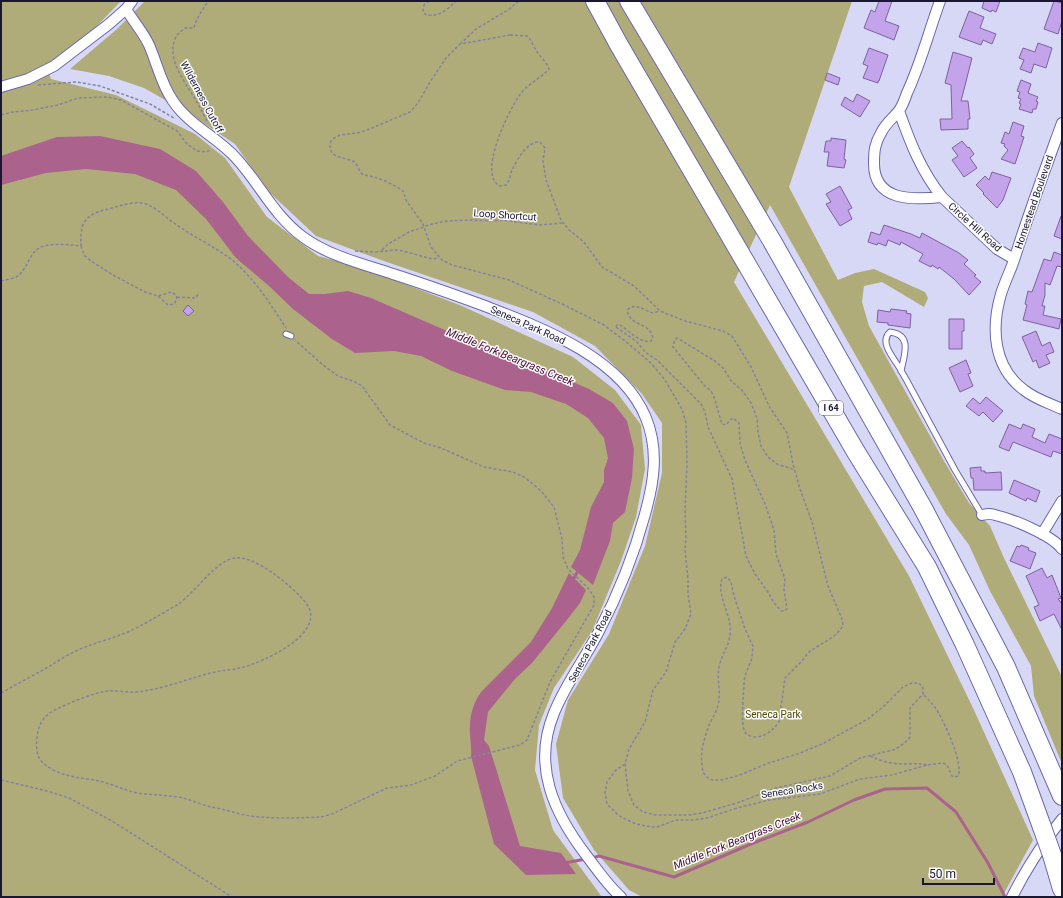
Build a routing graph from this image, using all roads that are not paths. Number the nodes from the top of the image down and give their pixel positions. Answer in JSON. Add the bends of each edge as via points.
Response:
{"nodes":[{"id":1,"x":132,"y":1,"type":"edge"},
{"id":2,"x":595,"y":1,"type":"edge"},
{"id":3,"x":629,"y":1,"type":"edge"},
{"id":4,"x":940,"y":1,"type":"edge"},
{"id":5,"x":126,"y":9,"type":"junction"},
{"id":6,"x":1,"y":87,"type":"edge"},
{"id":7,"x":899,"y":111,"type":"junction"},
{"id":8,"x":1062,"y":122,"type":"edge"},
{"id":9,"x":942,"y":197,"type":"junction"},
{"id":10,"x":1014,"y":259,"type":"junction"},
{"id":11,"x":901,"y":371,"type":"junction"},
{"id":12,"x":1062,"y":409,"type":"edge"},
{"id":13,"x":1062,"y":501,"type":"edge"},
{"id":14,"x":982,"y":515,"type":"joint"},
{"id":15,"x":1042,"y":534,"type":"junction"},
{"id":16,"x":1062,"y":549,"type":"edge"},
{"id":17,"x":1062,"y":796,"type":"edge"},
{"id":18,"x":1062,"y":820,"type":"edge"},
{"id":19,"x":1062,"y":888,"type":"edge"},
{"id":20,"x":1014,"y":893,"type":"edge"},
{"id":21,"x":619,"y":896,"type":"edge"}],
"edges":[{"from":1,"to":5,"type":"street"},
{"from":2,"to":19,"type":"highway","number":"I 64","bridge":true,"via":[[856,452],[927,567],[1022,772]]},
{"from":3,"to":17,"type":"highway","via":[[772,241],[924,510],[1006,667]]},
{"from":4,"to":7,"type":"street","name":"Circle Hill Road"},
{"from":5,"to":6,"type":"street","via":[[54,66],[28,79]]},
{"from":5,"to":21,"type":"street","name":"Seneca Park Road","via":[[143,33],[172,100],[187,118],[235,156],[272,207],[300,235],[334,254],[446,292],[542,329],[574,345],[620,379],[641,408],[651,432],[654,455],[650,498],[641,531],[611,607],[555,710],[547,734],[546,751],[546,775],[556,807],[575,840]]},
{"from":7,"to":9,"type":"street","name":"Circle Hill Road","via":[[921,165]]},
{"from":7,"to":9,"type":"street","name":"Circle Hill Road","via":[[890,119],[874,147],[874,169],[878,183],[892,195],[919,199]]},
{"from":8,"to":10,"type":"street","name":"Homestead Boulevard"},
{"from":9,"to":10,"type":"street","name":"Circle Hill Road","via":[[997,249]]},
{"from":10,"to":12,"type":"street","via":[[996,310],[994,330],[997,350],[1016,384],[1032,396]]},
{"from":11,"to":11,"type":"lane","via":[[885,343],[890,332],[903,337],[906,346]]},
{"from":11,"to":14,"type":"lane"},
{"from":13,"to":15,"type":"street"},
{"from":14,"to":15,"type":"street","via":[[994,514]]},
{"from":15,"to":16,"type":"street","via":[[1058,543]]},
{"from":18,"to":20,"type":"street","via":[[1035,856]]}]}
